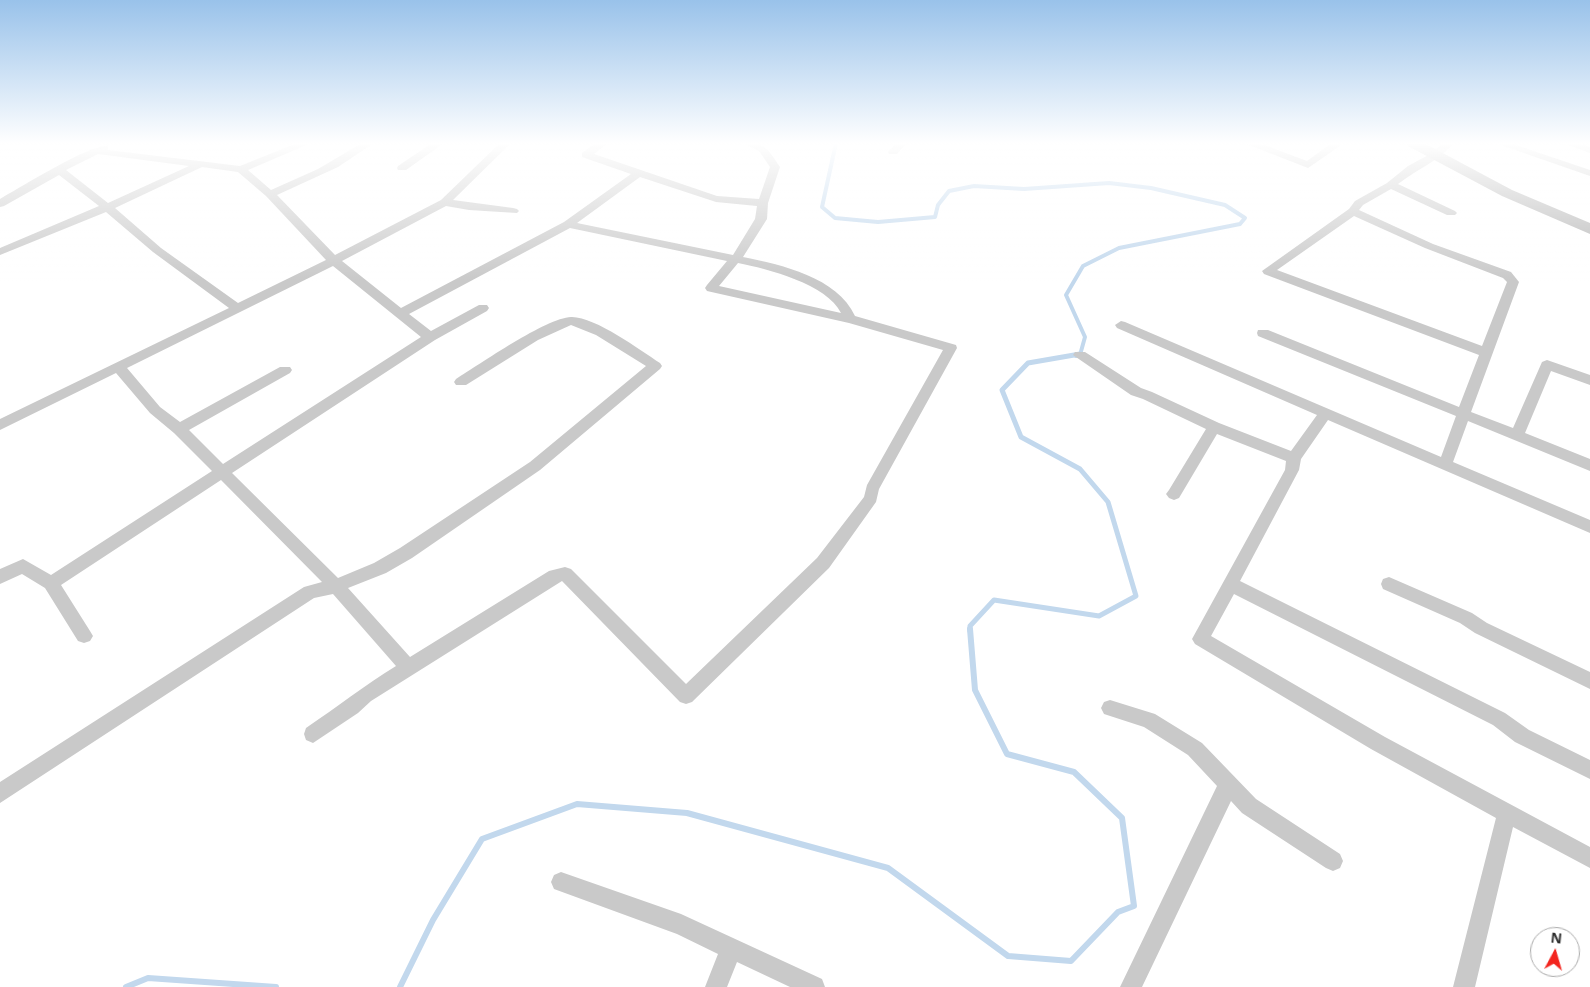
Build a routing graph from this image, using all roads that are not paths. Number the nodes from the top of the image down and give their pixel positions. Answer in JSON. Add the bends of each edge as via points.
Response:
{"nodes":[{"id":1,"x":26,"y":189,"type":"edge"},
{"id":2,"x":84,"y":189,"type":"edge"},
{"id":3,"x":150,"y":189,"type":"edge"},
{"id":4,"x":264,"y":189,"type":"edge"},
{"id":5,"x":284,"y":189,"type":"edge"},
{"id":6,"x":458,"y":189,"type":"edge"},
{"id":7,"x":616,"y":189,"type":"edge"},
{"id":8,"x":685,"y":189,"type":"edge"},
{"id":9,"x":768,"y":189,"type":"edge"},
{"id":10,"x":1384,"y":189,"type":"edge"},
{"id":11,"x":1400,"y":189,"type":"edge"},
{"id":12,"x":1500,"y":189,"type":"edge"},
{"id":13,"x":270,"y":194,"type":"junction"},
{"id":14,"x":445,"y":202,"type":"junction"},
{"id":15,"x":763,"y":203,"type":"junction"},
{"id":16,"x":0,"y":204,"type":"edge"},
{"id":17,"x":107,"y":207,"type":"junction"},
{"id":18,"x":513,"y":211,"type":"dead end"},
{"id":19,"x":1353,"y":211,"type":"junction"},
{"id":20,"x":1451,"y":213,"type":"dead end"},
{"id":21,"x":568,"y":224,"type":"junction"},
{"id":22,"x":1589,"y":227,"type":"edge"},
{"id":23,"x":0,"y":252,"type":"edge"},
{"id":24,"x":735,"y":259,"type":"junction"},
{"id":25,"x":333,"y":260,"type":"junction"},
{"id":26,"x":237,"y":308,"type":"junction"},
{"id":27,"x":483,"y":308,"type":"dead end"},
{"id":28,"x":400,"y":314,"type":"junction"},
{"id":29,"x":850,"y":319,"type":"junction"},
{"id":30,"x":1121,"y":325,"type":"dead end"},
{"id":31,"x":1264,"y":333,"type":"dead end"},
{"id":32,"x":430,"y":337,"type":"junction"},
{"id":33,"x":1487,"y":353,"type":"junction"},
{"id":34,"x":1080,"y":355,"type":"dead end"},
{"id":35,"x":119,"y":368,"type":"junction"},
{"id":36,"x":285,"y":370,"type":"dead end"},
{"id":37,"x":1590,"y":380,"type":"edge"},
{"id":38,"x":461,"y":382,"type":"dead end"},
{"id":39,"x":1326,"y":412,"type":"junction"},
{"id":40,"x":1463,"y":414,"type":"junction"},
{"id":41,"x":0,"y":426,"type":"edge"},
{"id":42,"x":1214,"y":427,"type":"junction"},
{"id":43,"x":179,"y":429,"type":"junction"},
{"id":44,"x":1517,"y":436,"type":"junction"},
{"id":45,"x":1294,"y":458,"type":"junction"},
{"id":46,"x":1445,"y":464,"type":"junction"},
{"id":47,"x":1590,"y":465,"type":"edge"},
{"id":48,"x":222,"y":472,"type":"junction"},
{"id":49,"x":1174,"y":494,"type":"dead end"},
{"id":50,"x":1590,"y":527,"type":"edge"},
{"id":51,"x":0,"y":577,"type":"edge"},
{"id":52,"x":51,"y":583,"type":"junction"},
{"id":53,"x":1230,"y":584,"type":"junction"},
{"id":54,"x":1389,"y":584,"type":"dead end"},
{"id":55,"x":336,"y":586,"type":"junction"},
{"id":56,"x":84,"y":636,"type":"dead end"},
{"id":57,"x":409,"y":669,"type":"junction"},
{"id":58,"x":1590,"y":681,"type":"edge"},
{"id":59,"x":1110,"y":708,"type":"dead end"},
{"id":60,"x":312,"y":734,"type":"dead end"},
{"id":61,"x":1590,"y":770,"type":"edge"},
{"id":62,"x":1228,"y":785,"type":"junction"},
{"id":63,"x":0,"y":793,"type":"edge"},
{"id":64,"x":1508,"y":813,"type":"junction"},
{"id":65,"x":1590,"y":858,"type":"edge"},
{"id":66,"x":1333,"y":861,"type":"dead end"},
{"id":67,"x":561,"y":882,"type":"dead end"},
{"id":68,"x":731,"y":949,"type":"junction"},
{"id":69,"x":716,"y":987,"type":"edge"},
{"id":70,"x":814,"y":987,"type":"edge"},
{"id":71,"x":1131,"y":987,"type":"edge"},
{"id":72,"x":1464,"y":987,"type":"edge"}],
"edges":[{"from":1,"to":16,"type":"street"},
{"from":2,"to":17,"type":"street"},
{"from":3,"to":17,"type":"street"},
{"from":4,"to":13,"type":"street"},
{"from":5,"to":13,"type":"street"},
{"from":6,"to":14,"type":"street"},
{"from":7,"to":21,"type":"street"},
{"from":8,"to":15,"type":"street","via":[[716,199]]},
{"from":9,"to":15,"type":"street"},
{"from":10,"to":19,"type":"street"},
{"from":11,"to":20,"type":"street"},
{"from":12,"to":22,"type":"street"},
{"from":13,"to":25,"type":"street"},
{"from":14,"to":18,"type":"street"},
{"from":14,"to":25,"type":"street"},
{"from":15,"to":24,"type":"street","via":[[761,219]]},
{"from":17,"to":23,"type":"street"},
{"from":17,"to":26,"type":"street","via":[[157,250]]},
{"from":19,"to":33,"type":"street","via":[[1429,246],[1508,275],[1513,282]]},
{"from":19,"to":33,"type":"street","via":[[1268,270]]},
{"from":21,"to":24,"type":"street"},
{"from":21,"to":28,"type":"street"},
{"from":24,"to":29,"type":"street","via":[[803,278],[831,294],[845,308]]},
{"from":24,"to":29,"type":"street","via":[[711,288]]},
{"from":25,"to":26,"type":"street"},
{"from":25,"to":28,"type":"street"},
{"from":26,"to":35,"type":"street"},
{"from":27,"to":32,"type":"street"},
{"from":28,"to":32,"type":"street"},
{"from":29,"to":57,"type":"street","via":[[951,348],[872,489],[871,498],[824,564],[686,696],[565,574],[555,576]]},
{"from":30,"to":39,"type":"street"},
{"from":31,"to":40,"type":"street"},
{"from":32,"to":48,"type":"street"},
{"from":33,"to":40,"type":"street"},
{"from":34,"to":42,"type":"street","via":[[1136,392]]},
{"from":35,"to":41,"type":"street"},
{"from":35,"to":43,"type":"street","via":[[155,410]]},
{"from":36,"to":43,"type":"street"},
{"from":37,"to":44,"type":"street","via":[[1547,365]]},
{"from":38,"to":55,"type":"street","via":[[552,328],[571,321],[594,329],[655,366],[535,466],[406,553]]},
{"from":39,"to":45,"type":"street"},
{"from":39,"to":46,"type":"street"},
{"from":40,"to":44,"type":"street"},
{"from":40,"to":46,"type":"street"},
{"from":42,"to":45,"type":"street"},
{"from":42,"to":49,"type":"street"},
{"from":43,"to":48,"type":"street"},
{"from":44,"to":47,"type":"street"},
{"from":45,"to":53,"type":"street","via":[[1292,470]]},
{"from":46,"to":50,"type":"street"},
{"from":48,"to":52,"type":"street"},
{"from":48,"to":55,"type":"street"},
{"from":51,"to":52,"type":"street","via":[[23,566]]},
{"from":52,"to":56,"type":"street"},
{"from":53,"to":61,"type":"street","via":[[1499,719],[1522,736]]},
{"from":53,"to":64,"type":"street","via":[[1201,639],[1378,743]]},
{"from":54,"to":58,"type":"street","via":[[1466,618]]},
{"from":55,"to":57,"type":"street"},
{"from":55,"to":63,"type":"street","via":[[310,592]]},
{"from":57,"to":60,"type":"street","via":[[365,695]]},
{"from":59,"to":62,"type":"street","via":[[1149,720],[1195,749]]},
{"from":62,"to":66,"type":"street","via":[[1249,806]]},
{"from":62,"to":71,"type":"street"},
{"from":64,"to":65,"type":"street"},
{"from":64,"to":72,"type":"street"},
{"from":67,"to":68,"type":"street","via":[[681,925]]},
{"from":68,"to":69,"type":"street"},
{"from":68,"to":70,"type":"street"}]}
